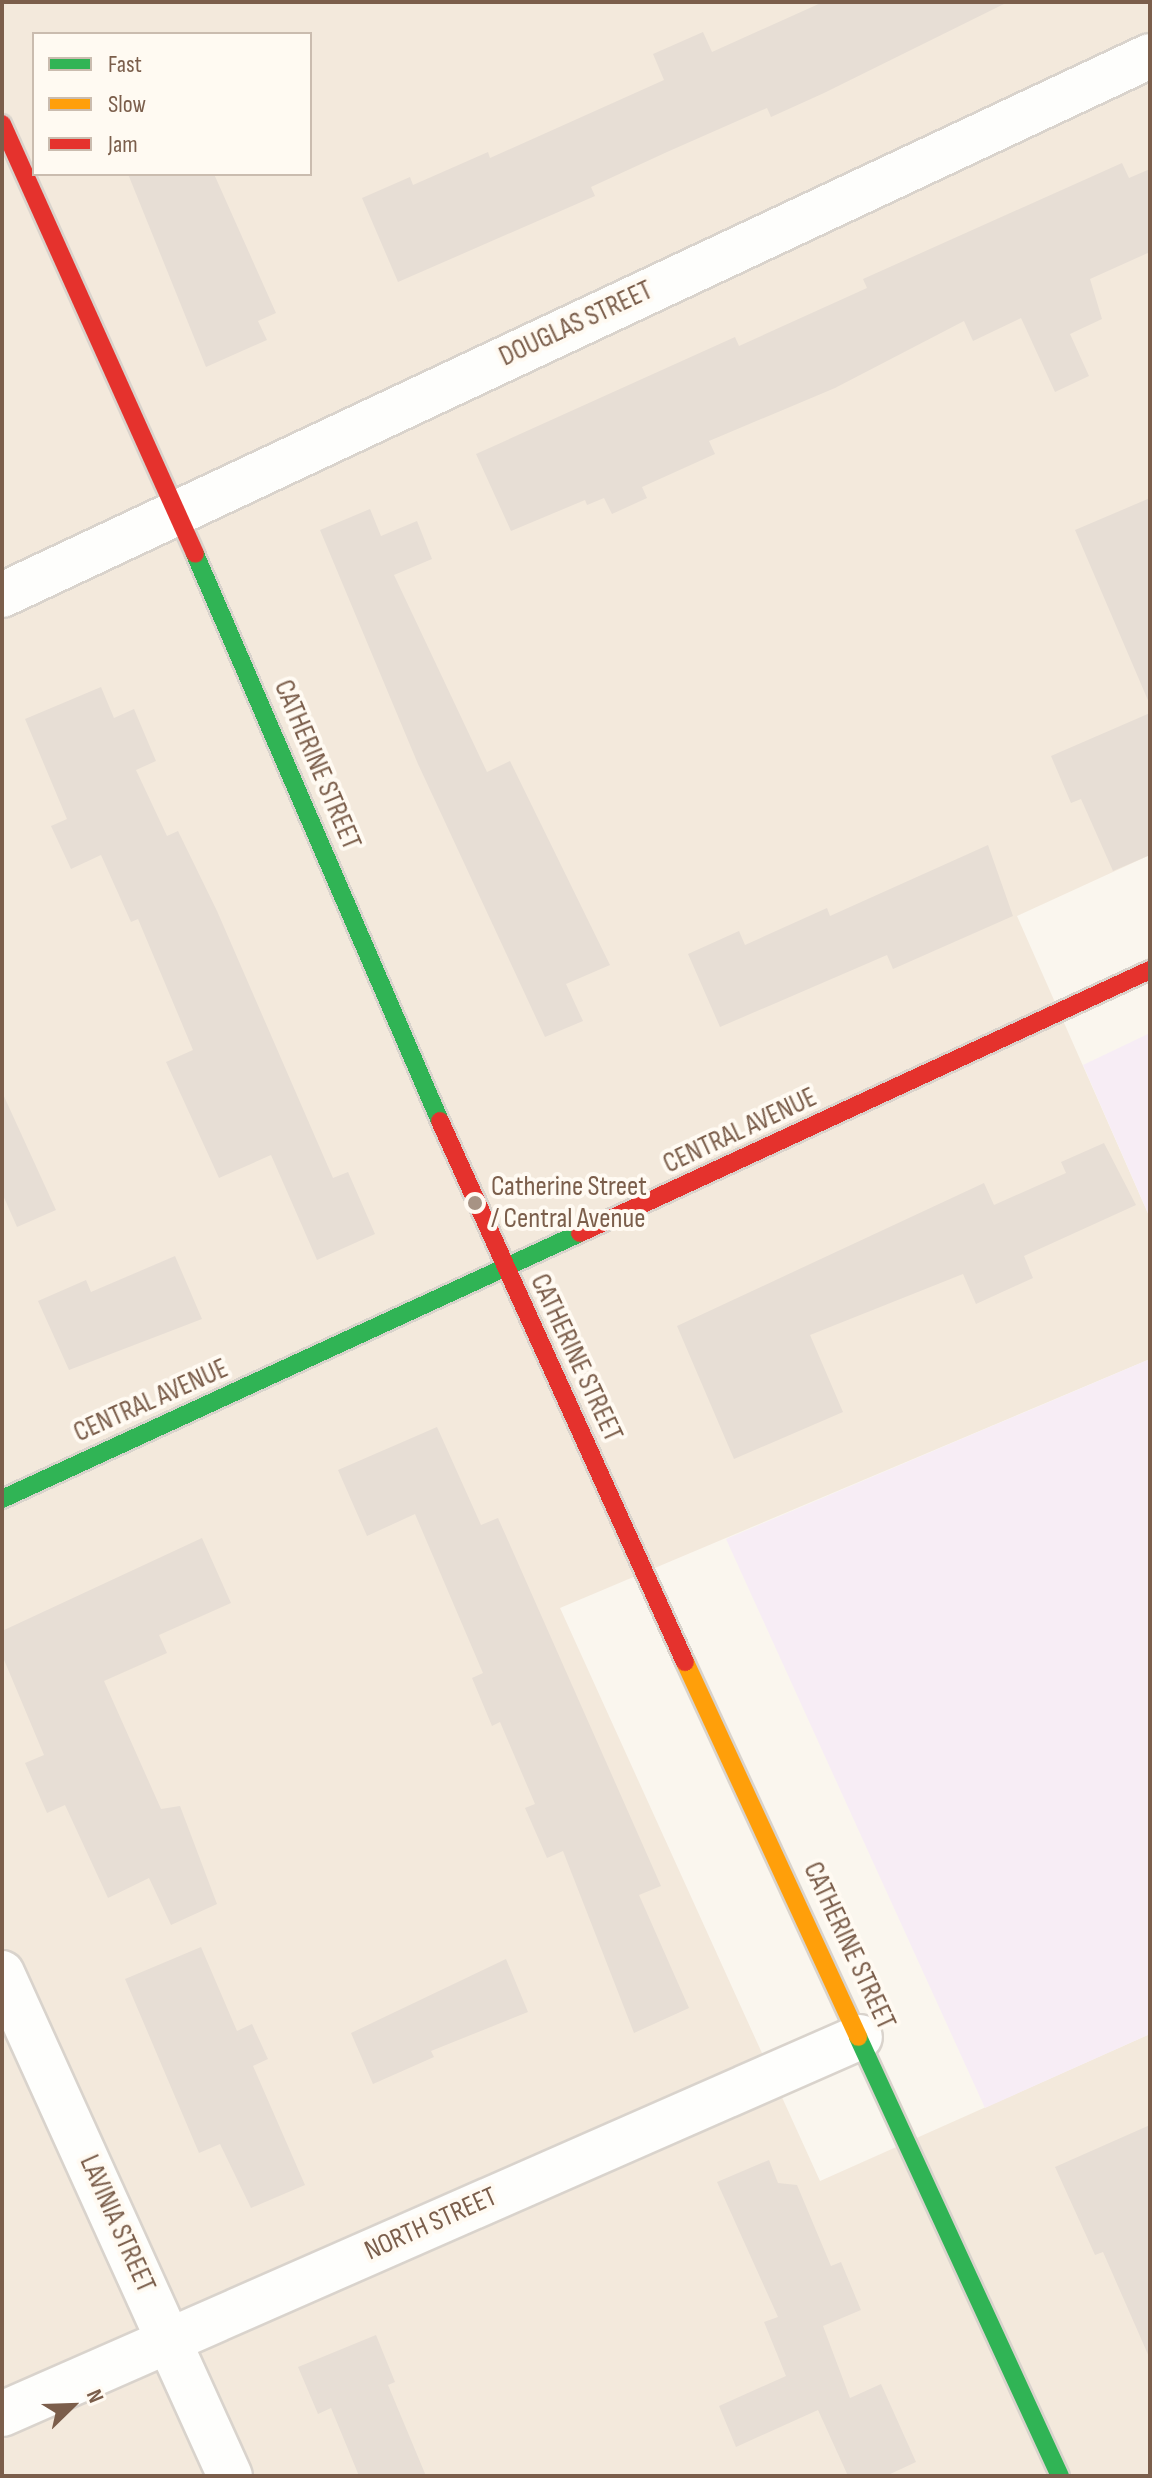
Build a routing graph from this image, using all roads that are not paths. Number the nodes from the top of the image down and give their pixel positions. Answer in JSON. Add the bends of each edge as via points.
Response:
{"nodes":[{"id":1,"x":1150,"y":56,"type":"edge"},
{"id":2,"x":2,"y":124,"type":"edge"},
{"id":3,"x":177,"y":511,"type":"junction"},
{"id":4,"x":2,"y":595,"type":"edge"},
{"id":5,"x":1150,"y":970,"type":"edge"},
{"id":6,"x":505,"y":1272,"type":"junction"},
{"id":7,"x":2,"y":1499,"type":"edge"},
{"id":8,"x":2,"y":1973,"type":"edge"},
{"id":9,"x":860,"y":2037,"type":"junction"},
{"id":10,"x":169,"y":2339,"type":"junction"},
{"id":11,"x":2,"y":2414,"type":"edge"},
{"id":12,"x":230,"y":2476,"type":"edge"},
{"id":13,"x":1060,"y":2476,"type":"edge"}],
"edges":[{"from":1,"to":3,"type":"street","name":"DOUGLAS STREET"},
{"from":2,"to":3,"type":"street","name":"CATHERINE STREET"},
{"from":3,"to":4,"type":"street","name":"DOUGLAS STREET"},
{"from":3,"to":6,"type":"street","name":"CATHERINE STREET"},
{"from":5,"to":6,"type":"street","name":"CENTRAL AVENUE"},
{"from":6,"to":7,"type":"street","name":"CENTRAL AVENUE"},
{"from":6,"to":9,"type":"street","name":"CATHERINE STREET"},
{"from":8,"to":10,"type":"street","name":"LAVINIA STREET"},
{"from":9,"to":10,"type":"street","name":"NORTH STREET"},
{"from":9,"to":13,"type":"street","name":"CATHERINE STREET"},
{"from":10,"to":11,"type":"street","name":"NORTH STREET"},
{"from":10,"to":12,"type":"street","name":"LAVINIA STREET"}]}
